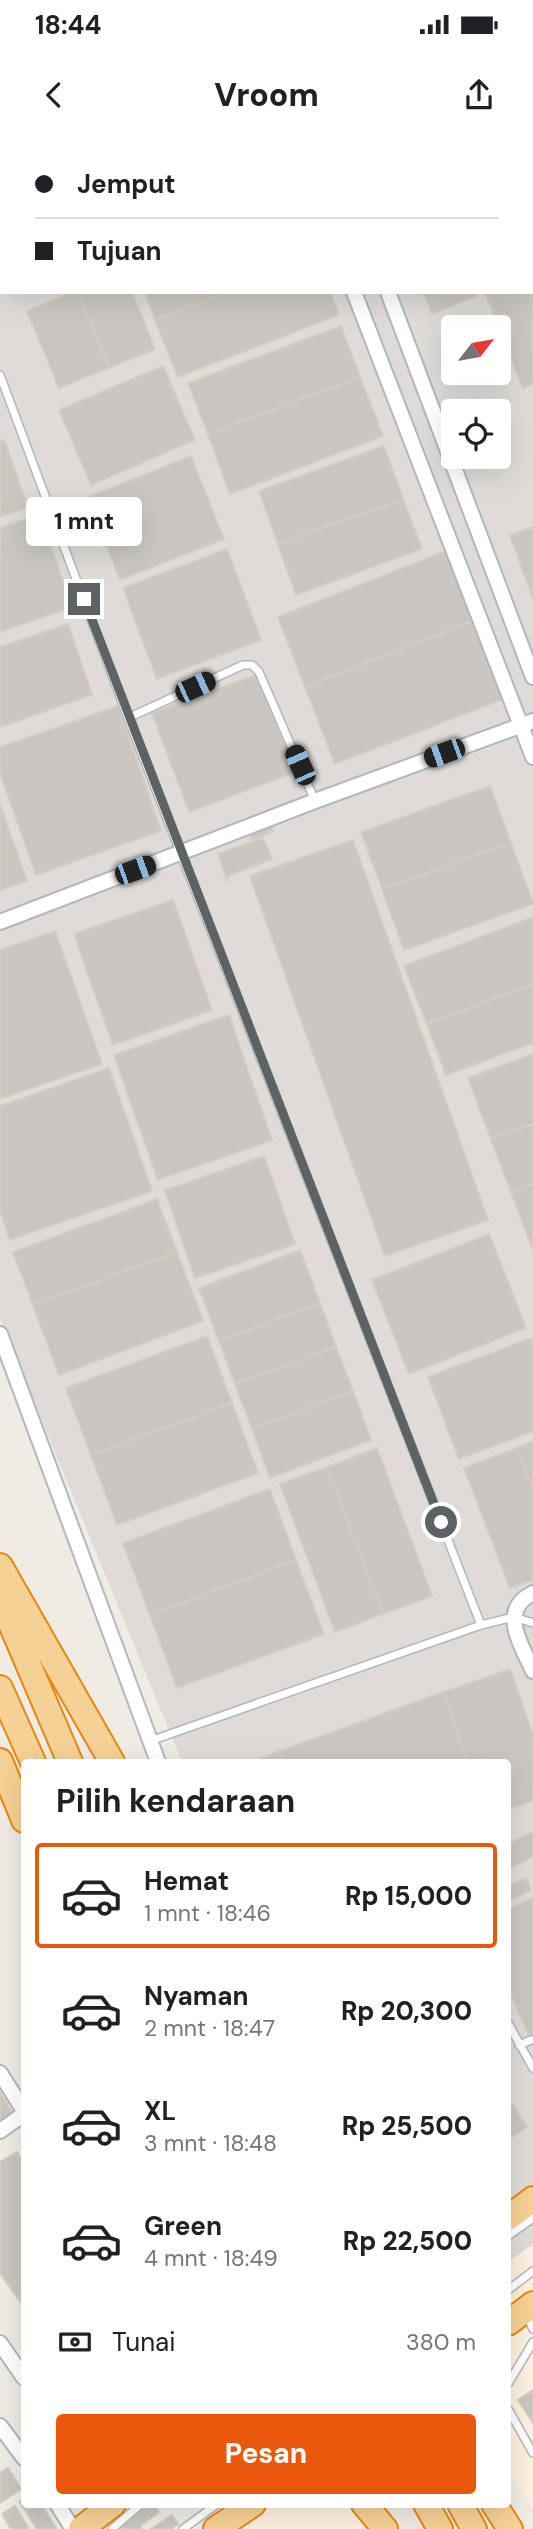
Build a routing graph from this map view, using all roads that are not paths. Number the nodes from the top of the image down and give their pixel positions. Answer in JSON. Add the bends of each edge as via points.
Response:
{"nodes":[{"id":1,"x":355,"y":294,"type":"edge"},
{"id":2,"x":389,"y":294,"type":"edge"},
{"id":3,"x":0,"y":375,"type":"edge"},
{"id":4,"x":533,"y":677,"type":"edge"},
{"id":5,"x":128,"y":718,"type":"junction"},
{"id":6,"x":527,"y":723,"type":"edge"},
{"id":7,"x":533,"y":757,"type":"edge"},
{"id":8,"x":315,"y":801,"type":"junction"},
{"id":9,"x":181,"y":853,"type":"junction"},
{"id":10,"x":0,"y":922,"type":"edge"},
{"id":11,"x":0,"y":1334,"type":"edge"},
{"id":12,"x":0,"y":1566,"type":"edge"},
{"id":13,"x":533,"y":1592,"type":"edge"},
{"id":14,"x":0,"y":1598,"type":"edge"},
{"id":15,"x":514,"y":1618,"type":"junction"},
{"id":16,"x":533,"y":1623,"type":"edge"},
{"id":17,"x":481,"y":1625,"type":"junction"},
{"id":18,"x":533,"y":1671,"type":"edge"},
{"id":19,"x":0,"y":1688,"type":"edge"},
{"id":20,"x":150,"y":1741,"type":"junction"},
{"id":21,"x":32,"y":1759,"type":"edge"},
{"id":22,"x":69,"y":1759,"type":"edge"},
{"id":23,"x":110,"y":1759,"type":"edge"},
{"id":24,"x":157,"y":1759,"type":"edge"},
{"id":25,"x":0,"y":1761,"type":"edge"},
{"id":26,"x":21,"y":1813,"type":"edge"},
{"id":27,"x":511,"y":2028,"type":"edge"},
{"id":28,"x":531,"y":2039,"type":"dead end"},
{"id":29,"x":519,"y":2045,"type":"junction"},
{"id":30,"x":533,"y":2068,"type":"edge"},
{"id":31,"x":0,"y":2073,"type":"edge"},
{"id":32,"x":21,"y":2107,"type":"edge"},
{"id":33,"x":21,"y":2114,"type":"edge"},
{"id":34,"x":0,"y":2131,"type":"edge"},
{"id":35,"x":533,"y":2199,"type":"edge"},
{"id":36,"x":511,"y":2216,"type":"edge"},
{"id":37,"x":533,"y":2218,"type":"edge"},
{"id":38,"x":511,"y":2234,"type":"edge"},
{"id":39,"x":533,"y":2271,"type":"edge"},
{"id":40,"x":511,"y":2288,"type":"edge"},
{"id":41,"x":533,"y":2342,"type":"edge"},
{"id":42,"x":0,"y":2343,"type":"edge"},
{"id":43,"x":21,"y":2374,"type":"edge"},
{"id":44,"x":511,"y":2379,"type":"edge"},
{"id":45,"x":511,"y":2414,"type":"edge"},
{"id":46,"x":0,"y":2426,"type":"edge"},
{"id":47,"x":533,"y":2452,"type":"edge"},
{"id":48,"x":21,"y":2454,"type":"edge"},
{"id":49,"x":60,"y":2508,"type":"edge"},
{"id":50,"x":367,"y":2508,"type":"edge"},
{"id":51,"x":428,"y":2508,"type":"edge"},
{"id":52,"x":462,"y":2508,"type":"edge"},
{"id":53,"x":497,"y":2508,"type":"edge"},
{"id":54,"x":112,"y":2511,"type":"edge"},
{"id":55,"x":233,"y":2515,"type":"edge"},
{"id":56,"x":73,"y":2529,"type":"edge"},
{"id":57,"x":81,"y":2529,"type":"edge"},
{"id":58,"x":183,"y":2529,"type":"edge"},
{"id":59,"x":385,"y":2529,"type":"edge"},
{"id":60,"x":440,"y":2529,"type":"edge"},
{"id":61,"x":474,"y":2529,"type":"edge"},
{"id":62,"x":510,"y":2529,"type":"edge"}],
"edges":[{"from":1,"to":6,"type":"street"},
{"from":2,"to":4,"type":"street"},
{"from":3,"to":5,"type":"lane"},
{"from":5,"to":8,"type":"lane","via":[[243,665],[252,665],[260,672]]},
{"from":5,"to":9,"type":"lane"},
{"from":6,"to":7,"type":"street"},
{"from":6,"to":8,"type":"street"},
{"from":8,"to":9,"type":"street"},
{"from":9,"to":10,"type":"street"},
{"from":9,"to":17,"type":"lane"},
{"from":11,"to":20,"type":"street"},
{"from":12,"to":23,"type":"highway"},
{"from":13,"to":15,"type":"street","via":[[518,1603]]},
{"from":14,"to":22,"type":"highway"},
{"from":15,"to":16,"type":"lane"},
{"from":15,"to":17,"type":"lane"},
{"from":15,"to":18,"type":"street"},
{"from":17,"to":20,"type":"lane"},
{"from":19,"to":21,"type":"highway"},
{"from":20,"to":24,"type":"street"},
{"from":25,"to":26,"type":"highway"},
{"from":27,"to":29,"type":"lane"},
{"from":28,"to":29,"type":"lane"},
{"from":29,"to":30,"type":"lane"},
{"from":31,"to":32,"type":"street"},
{"from":33,"to":34,"type":"street"},
{"from":35,"to":36,"type":"highway"},
{"from":37,"to":38,"type":"lane"},
{"from":39,"to":40,"type":"lane"},
{"from":41,"to":44,"type":"lane"},
{"from":42,"to":43,"type":"street"},
{"from":45,"to":47,"type":"lane"},
{"from":46,"to":48,"type":"street"},
{"from":49,"to":56,"type":"street"},
{"from":50,"to":59,"type":"highway"},
{"from":51,"to":60,"type":"highway"},
{"from":52,"to":61,"type":"highway"},
{"from":53,"to":62,"type":"highway"},
{"from":54,"to":57,"type":"highway"},
{"from":55,"to":58,"type":"lane"}]}
